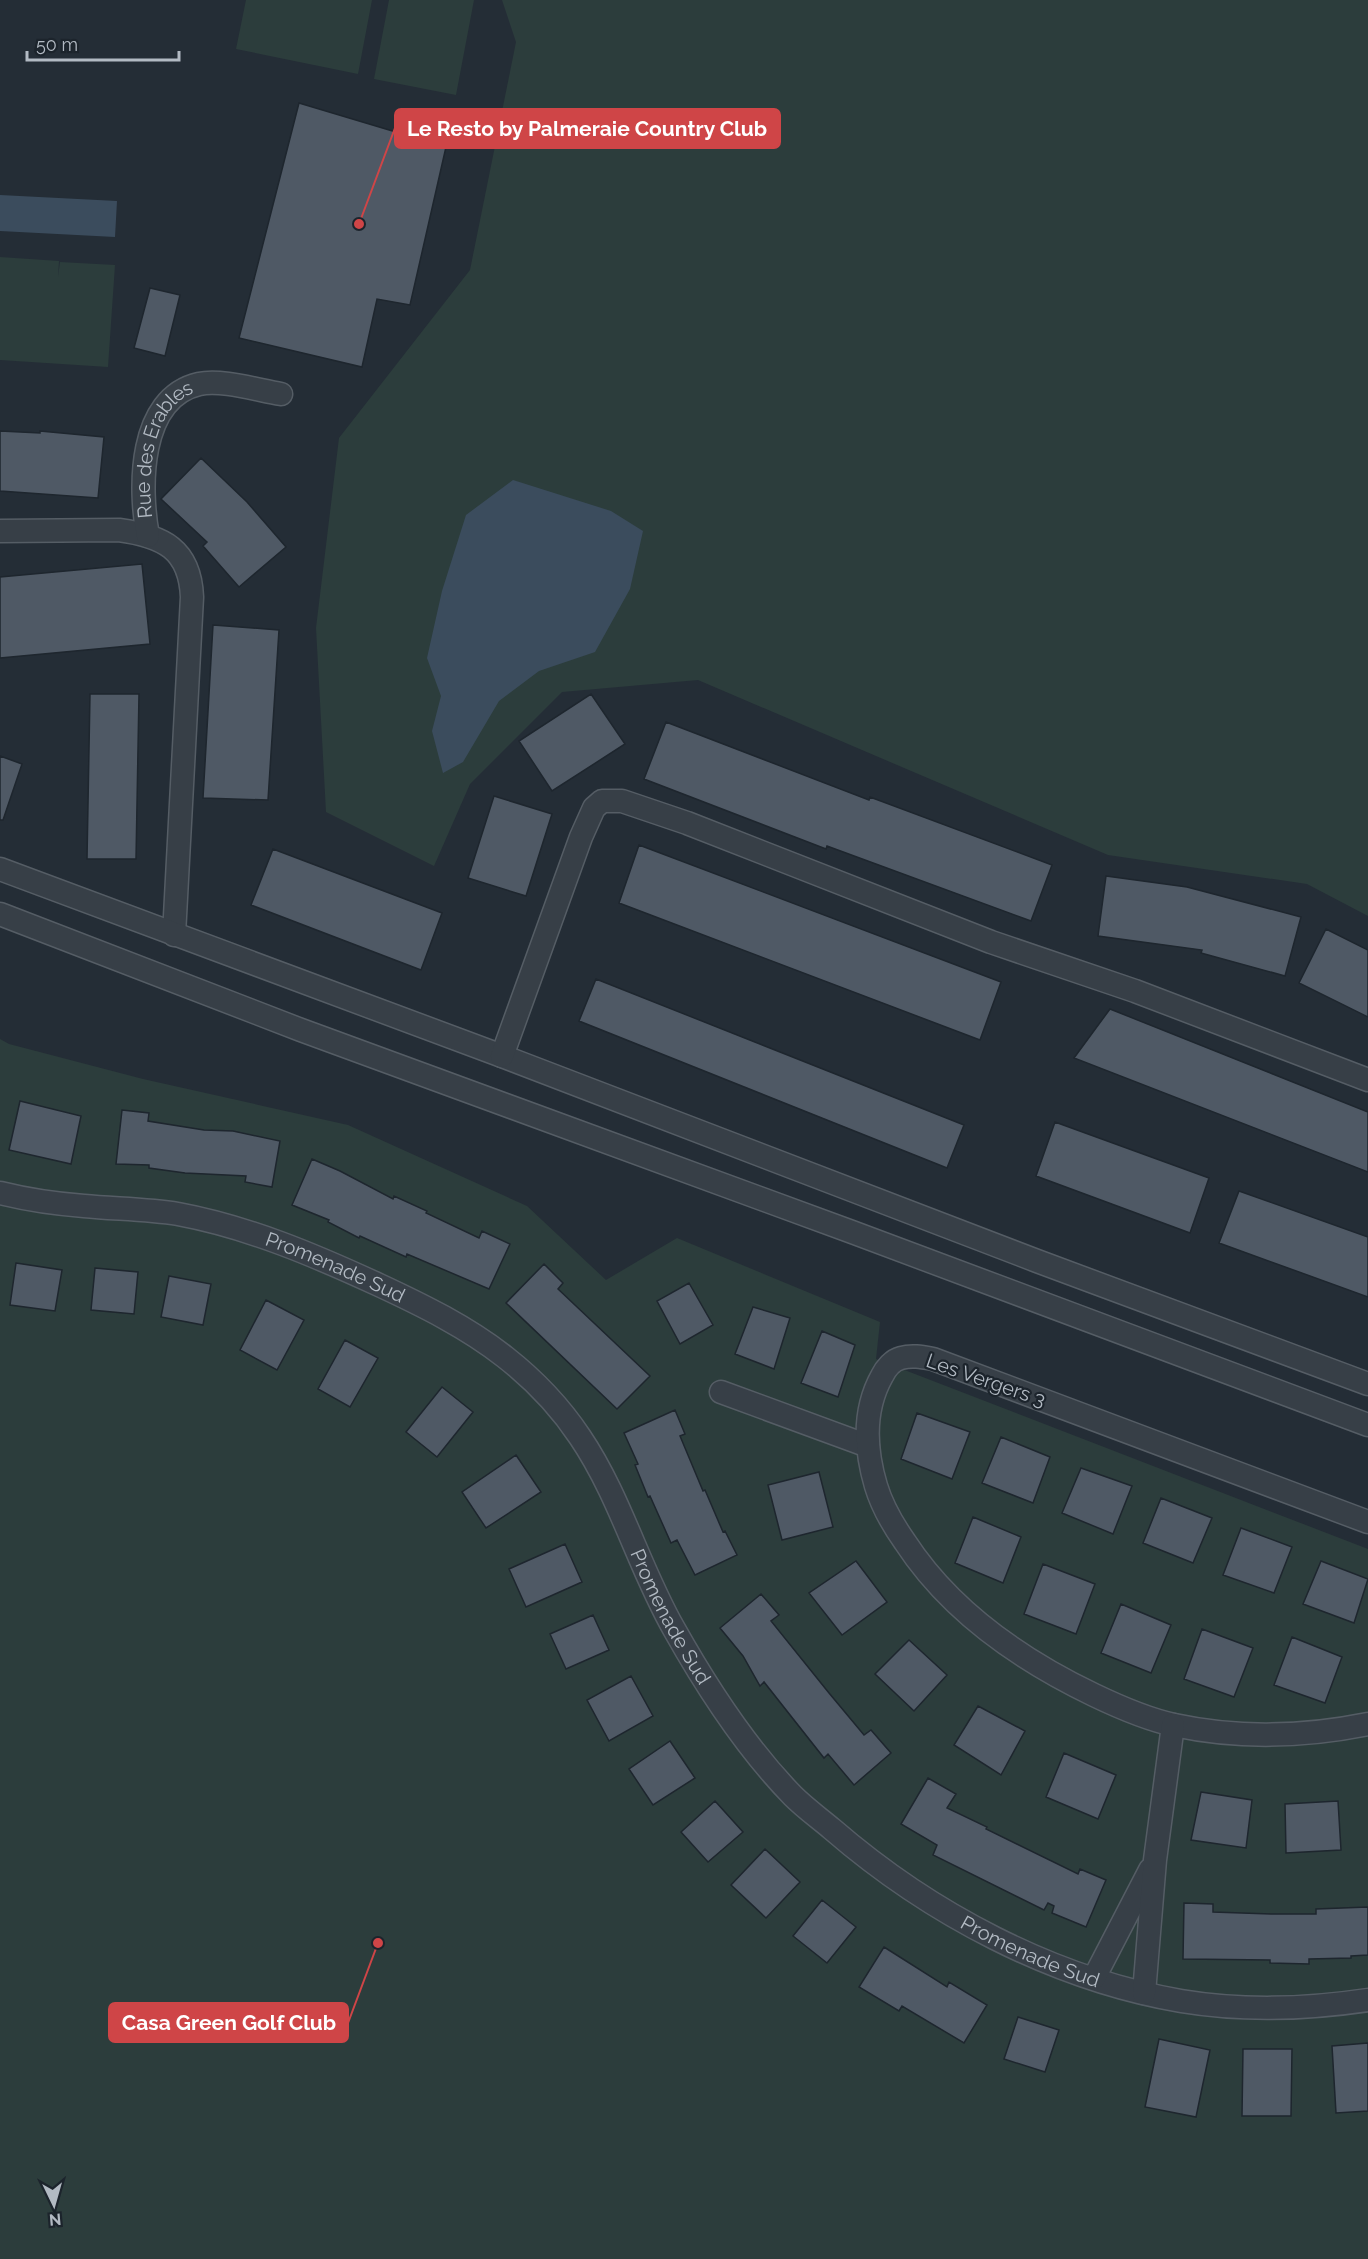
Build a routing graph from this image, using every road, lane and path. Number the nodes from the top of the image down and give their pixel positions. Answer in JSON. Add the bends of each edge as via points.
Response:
{"nodes":[{"id":1,"x":281,"y":394,"type":"dead end"},
{"id":2,"x":3,"y":530,"type":"edge"},
{"id":3,"x":148,"y":536,"type":"junction"},
{"id":4,"x":0,"y":869,"type":"edge"},
{"id":5,"x":0,"y":914,"type":"edge"},
{"id":6,"x":174,"y":935,"type":"junction"},
{"id":7,"x":502,"y":1056,"type":"junction"},
{"id":8,"x":1368,"y":1080,"type":"edge"},
{"id":9,"x":0,"y":1193,"type":"edge"},
{"id":10,"x":1368,"y":1384,"type":"edge"},
{"id":11,"x":721,"y":1392,"type":"dead end"},
{"id":12,"x":1368,"y":1425,"type":"edge"},
{"id":13,"x":868,"y":1446,"type":"junction"},
{"id":14,"x":1368,"y":1522,"type":"edge"},
{"id":15,"x":1368,"y":1724,"type":"edge"},
{"id":16,"x":1173,"y":1725,"type":"junction"},
{"id":17,"x":1155,"y":1860,"type":"junction"},
{"id":18,"x":1094,"y":1978,"type":"junction"},
{"id":19,"x":1144,"y":1993,"type":"junction"},
{"id":20,"x":1368,"y":2000,"type":"edge"}],
"edges":[{"from":1,"to":3,"type":"street","name":"Rue des Erables","via":[[211,383],[179,393],[163,408],[152,431],[142,483]]},
{"from":2,"to":3,"type":"street","via":[[119,530]]},
{"from":3,"to":6,"type":"street","via":[[162,542],[185,562],[191,584]]},
{"from":4,"to":6,"type":"street"},
{"from":5,"to":12,"type":"street","via":[[312,1034]]},
{"from":6,"to":7,"type":"street"},
{"from":7,"to":8,"type":"street","via":[[581,837],[594,808],[611,800],[687,823],[991,942],[1135,991]]},
{"from":7,"to":10,"type":"street","via":[[1037,1262]]},
{"from":9,"to":18,"type":"street","name":"Promenade Sud","via":[[35,1201],[172,1213],[288,1245],[418,1303],[503,1355],[528,1376],[582,1439],[673,1628],[729,1716],[793,1795],[869,1860],[915,1892],[1014,1948]]},
{"from":11,"to":13,"type":"street"},
{"from":13,"to":14,"type":"street","name":"Les Vergers 3","via":[[869,1411],[885,1371],[900,1358],[933,1359]]},
{"from":13,"to":16,"type":"street","name":"Les Vergers 3","via":[[876,1486],[894,1525],[961,1607],[1008,1646],[1040,1666],[1113,1704]]},
{"from":15,"to":16,"type":"street","name":"Les Vergers 3","via":[[1286,1736]]},
{"from":16,"to":17,"type":"street"},
{"from":17,"to":18,"type":"street"},
{"from":17,"to":19,"type":"street"},
{"from":18,"to":19,"type":"street","name":"Promenade Sud"},
{"from":19,"to":20,"type":"street","name":"Promenade Sud","via":[[1247,2006]]}]}
